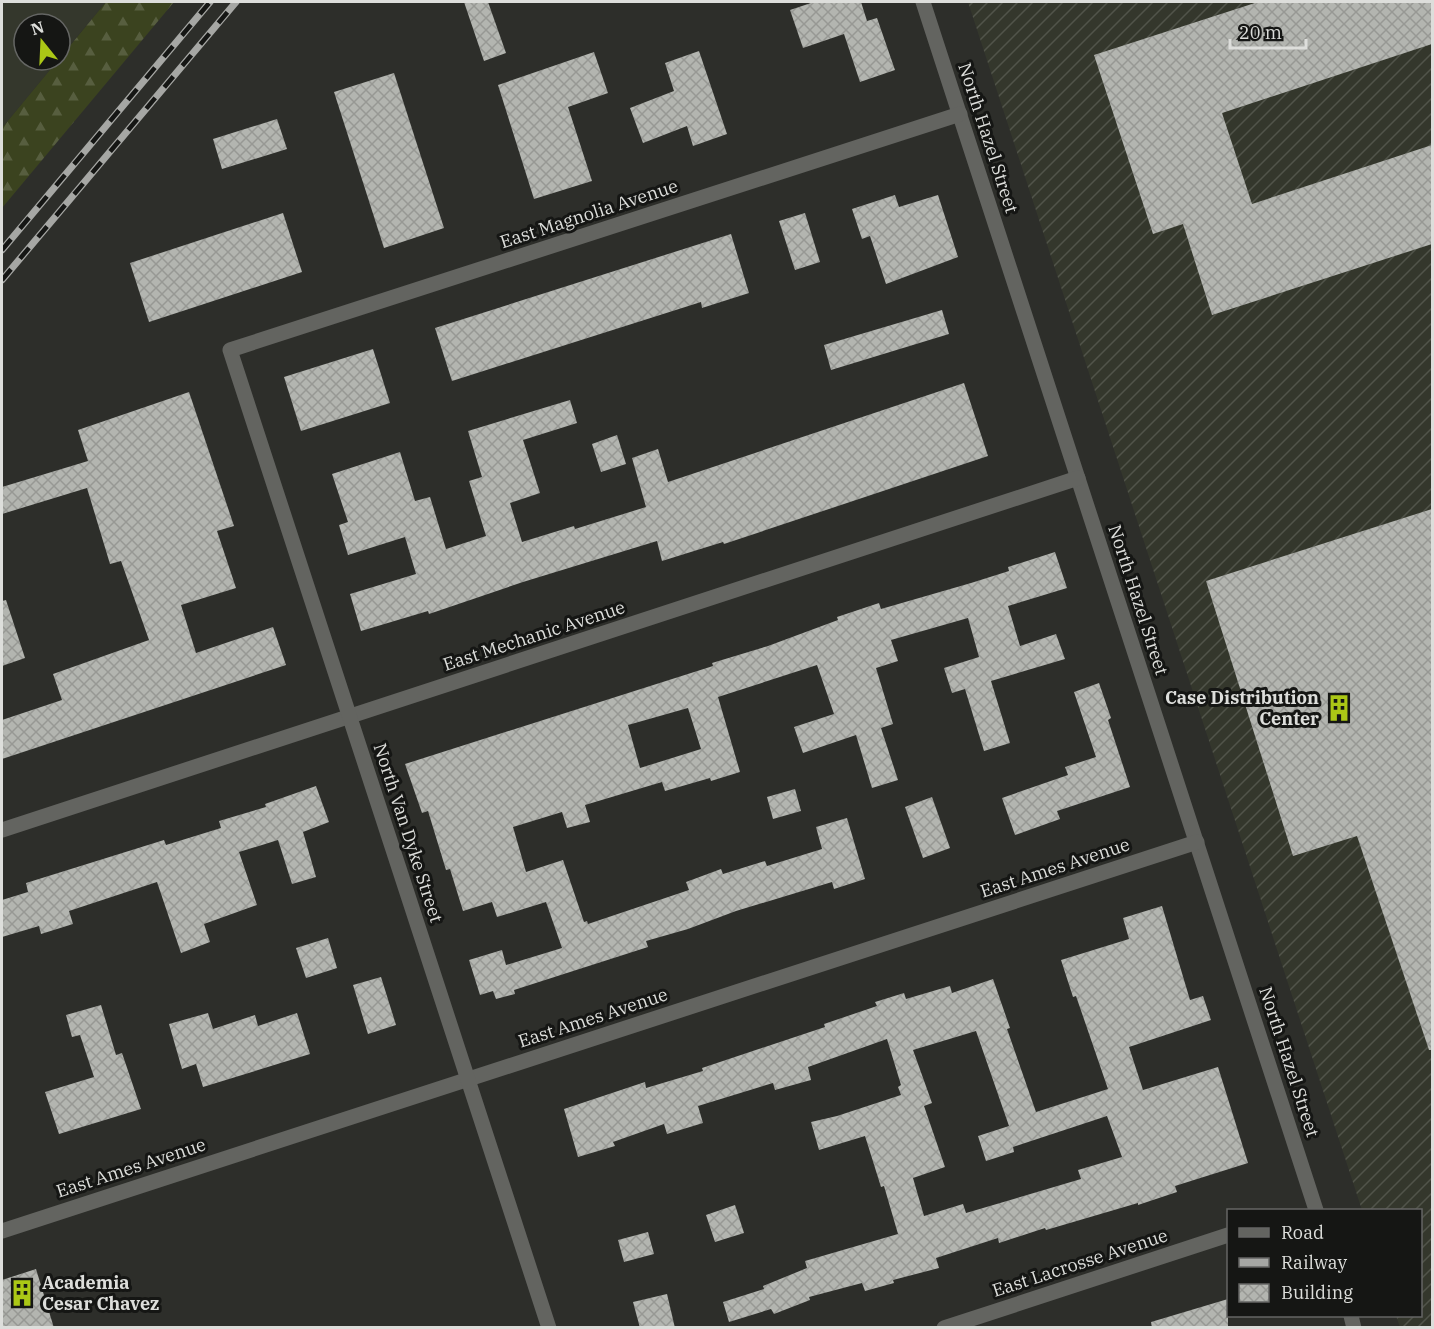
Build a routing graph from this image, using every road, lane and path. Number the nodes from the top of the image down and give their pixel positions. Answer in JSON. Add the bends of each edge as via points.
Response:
{"nodes":[{"id":1,"x":923,"y":2,"type":"edge"},
{"id":2,"x":960,"y":114,"type":"junction"},
{"id":3,"x":230,"y":350,"type":"joint"},
{"id":4,"x":1078,"y":478,"type":"junction"},
{"id":5,"x":350,"y":716,"type":"junction"},
{"id":6,"x":2,"y":830,"type":"edge"},
{"id":7,"x":1197,"y":842,"type":"junction"},
{"id":8,"x":468,"y":1079,"type":"junction"},
{"id":9,"x":1312,"y":1209,"type":"edge"},
{"id":10,"x":2,"y":1231,"type":"edge"},
{"id":11,"x":1227,"y":1235,"type":"edge"},
{"id":12,"x":549,"y":1328,"type":"edge"},
{"id":13,"x":944,"y":1328,"type":"edge"}],
"edges":[{"from":1,"to":2,"type":"street","name":"North Hazel Street"},
{"from":2,"to":3,"type":"street","name":"East Magnolia Avenue"},
{"from":2,"to":4,"type":"street","name":"North Hazel Street"},
{"from":3,"to":5,"type":"street","name":"North Van Dyke Street"},
{"from":4,"to":5,"type":"street","name":"East Mechanic Avenue"},
{"from":4,"to":7,"type":"street","name":"North Hazel Street"},
{"from":5,"to":6,"type":"street","name":"East Mechanic Avenue"},
{"from":5,"to":8,"type":"street","name":"North Van Dyke Street"},
{"from":7,"to":8,"type":"street","name":"East Ames Avenue"},
{"from":7,"to":9,"type":"street","name":"North Hazel Street"},
{"from":8,"to":10,"type":"street","name":"East Ames Avenue"},
{"from":8,"to":12,"type":"street","name":"North Van Dyke Street"},
{"from":11,"to":13,"type":"street","name":"East Lacrosse Avenue"}]}
